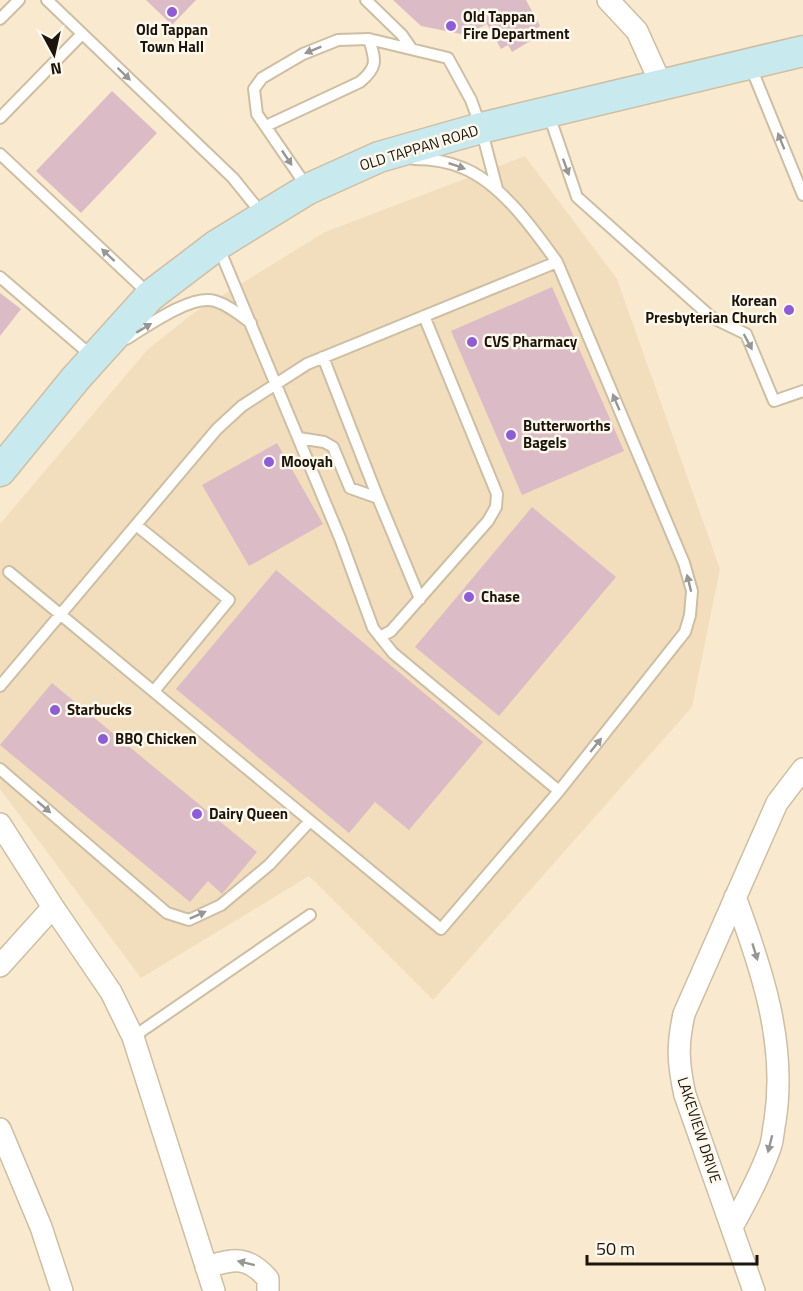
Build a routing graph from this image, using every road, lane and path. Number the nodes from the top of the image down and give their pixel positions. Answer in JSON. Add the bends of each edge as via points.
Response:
{"nodes":[{"id":1,"x":19,"y":0,"type":"edge"},
{"id":2,"x":47,"y":0,"type":"edge"},
{"id":3,"x":366,"y":0,"type":"edge"},
{"id":4,"x":608,"y":0,"type":"edge"},
{"id":5,"x":0,"y":19,"type":"edge"},
{"id":6,"x":82,"y":34,"type":"junction"},
{"id":7,"x":369,"y":39,"type":"junction"},
{"id":8,"x":411,"y":48,"type":"junction"},
{"id":9,"x":803,"y":51,"type":"edge"},
{"id":10,"x":750,"y":64,"type":"junction"},
{"id":11,"x":661,"y":84,"type":"junction"},
{"id":12,"x":548,"y":112,"type":"junction"},
{"id":13,"x":0,"y":118,"type":"edge"},
{"id":14,"x":266,"y":126,"type":"junction"},
{"id":15,"x":481,"y":128,"type":"junction"},
{"id":16,"x":0,"y":154,"type":"edge"},
{"id":17,"x":379,"y":158,"type":"junction"},
{"id":18,"x":308,"y":189,"type":"junction"},
{"id":19,"x":497,"y":189,"type":"junction"},
{"id":20,"x":803,"y":195,"type":"edge"},
{"id":21,"x":264,"y":217,"type":"junction"},
{"id":22,"x":218,"y":245,"type":"junction"},
{"id":23,"x":556,"y":262,"type":"junction"},
{"id":24,"x":0,"y":277,"type":"edge"},
{"id":25,"x":150,"y":296,"type":"junction"},
{"id":26,"x":424,"y":316,"type":"junction"},
{"id":27,"x":251,"y":323,"type":"junction"},
{"id":28,"x":323,"y":357,"type":"junction"},
{"id":29,"x":94,"y":358,"type":"junction"},
{"id":30,"x":276,"y":383,"type":"junction"},
{"id":31,"x":803,"y":391,"type":"edge"},
{"id":32,"x":299,"y":438,"type":"junction"},
{"id":33,"x":3,"y":461,"type":"edge"},
{"id":34,"x":378,"y":498,"type":"junction"},
{"id":35,"x":136,"y":525,"type":"junction"},
{"id":36,"x":9,"y":572,"type":"dead end"},
{"id":37,"x":420,"y":599,"type":"junction"},
{"id":38,"x":61,"y":614,"type":"junction"},
{"id":39,"x":380,"y":637,"type":"junction"},
{"id":40,"x":0,"y":686,"type":"edge"},
{"id":41,"x":154,"y":691,"type":"junction"},
{"id":42,"x":0,"y":769,"type":"edge"},
{"id":43,"x":803,"y":769,"type":"edge"},
{"id":44,"x":559,"y":791,"type":"junction"},
{"id":45,"x":310,"y":821,"type":"junction"},
{"id":46,"x":0,"y":824,"type":"edge"},
{"id":47,"x":735,"y":897,"type":"junction"},
{"id":48,"x":53,"y":907,"type":"junction"},
{"id":49,"x":310,"y":915,"type":"dead end"},
{"id":50,"x":0,"y":966,"type":"edge"},
{"id":51,"x":133,"y":1037,"type":"junction"},
{"id":52,"x":0,"y":1129,"type":"edge"},
{"id":53,"x":732,"y":1227,"type":"junction"},
{"id":54,"x":206,"y":1267,"type":"junction"},
{"id":55,"x":62,"y":1291,"type":"edge"},
{"id":56,"x":214,"y":1291,"type":"edge"},
{"id":57,"x":268,"y":1291,"type":"edge"},
{"id":58,"x":754,"y":1291,"type":"edge"}],
"edges":[{"from":1,"to":5,"type":"lane"},
{"from":2,"to":6,"type":"lane"},
{"from":3,"to":8,"type":"lane"},
{"from":4,"to":11,"type":"street","via":[[637,31]]},
{"from":6,"to":13,"type":"lane"},
{"from":6,"to":21,"type":"lane","one_way":true,"via":[[233,178]]},
{"from":7,"to":8,"type":"lane"},
{"from":7,"to":14,"type":"lane","via":[[376,62],[371,73],[360,82]]},
{"from":7,"to":14,"type":"lane","one_way":true,"via":[[338,40],[303,54],[262,78],[254,89],[257,114]]},
{"from":8,"to":15,"type":"lane","via":[[448,58]]},
{"from":9,"to":10,"type":"main road","name":"OLD TAPPAN ROAD"},
{"from":10,"to":11,"type":"main road","name":"OLD TAPPAN ROAD"},
{"from":20,"to":10,"type":"lane","one_way":true},
{"from":11,"to":12,"type":"main road","name":"OLD TAPPAN ROAD"},
{"from":12,"to":15,"type":"main road","name":"OLD TAPPAN ROAD"},
{"from":12,"to":31,"type":"lane","one_way":true,"via":[[577,197],[711,317],[746,334],[774,401]]},
{"from":14,"to":18,"type":"lane","one_way":true},
{"from":15,"to":17,"type":"main road","name":"OLD TAPPAN ROAD"},
{"from":15,"to":19,"type":"lane"},
{"from":25,"to":16,"type":"lane","one_way":true},
{"from":17,"to":18,"type":"main road","name":"OLD TAPPAN ROAD"},
{"from":17,"to":19,"type":"lane","one_way":true,"via":[[437,160],[465,168]]},
{"from":18,"to":21,"type":"main road","name":"OLD TAPPAN ROAD"},
{"from":19,"to":23,"type":"lane"},
{"from":21,"to":22,"type":"main road","name":"OLD TAPPAN ROAD"},
{"from":22,"to":25,"type":"main road","name":"OLD TAPPAN ROAD"},
{"from":22,"to":27,"type":"lane"},
{"from":23,"to":26,"type":"lane"},
{"from":44,"to":23,"type":"lane","one_way":true,"via":[[685,632],[692,591],[684,563]]},
{"from":24,"to":29,"type":"lane"},
{"from":25,"to":29,"type":"main road","name":"OLD TAPPAN ROAD"},
{"from":26,"to":28,"type":"lane"},
{"from":26,"to":37,"type":"lane","via":[[496,494],[496,507]]},
{"from":29,"to":27,"type":"lane","one_way":true,"via":[[194,302],[212,300]]},
{"from":27,"to":30,"type":"lane"},
{"from":28,"to":30,"type":"lane"},
{"from":28,"to":34,"type":"lane"},
{"from":29,"to":33,"type":"main road","name":"OLD TAPPAN ROAD"},
{"from":30,"to":32,"type":"lane"},
{"from":30,"to":35,"type":"lane","via":[[217,429]]},
{"from":32,"to":34,"type":"lane","via":[[333,447],[350,488]]},
{"from":32,"to":39,"type":"lane","via":[[373,628]]},
{"from":34,"to":37,"type":"lane"},
{"from":35,"to":38,"type":"lane"},
{"from":35,"to":41,"type":"lane","via":[[229,600]]},
{"from":36,"to":38,"type":"lane"},
{"from":37,"to":39,"type":"lane","via":[[391,631]]},
{"from":38,"to":40,"type":"lane"},
{"from":38,"to":41,"type":"lane"},
{"from":39,"to":44,"type":"lane","via":[[393,653]]},
{"from":41,"to":45,"type":"lane"},
{"from":42,"to":45,"type":"lane","one_way":true,"via":[[168,913],[189,920],[221,905],[269,866]]},
{"from":43,"to":47,"type":"street","name":"LAKEVIEW DRIVE","via":[[777,803]]},
{"from":44,"to":45,"type":"lane","via":[[441,929]]},
{"from":46,"to":48,"type":"street"},
{"from":47,"to":53,"type":"street","one_way":true,"via":[[768,997],[777,1047],[778,1097],[771,1146]]},
{"from":47,"to":53,"type":"street","name":"LAKEVIEW DRIVE","via":[[684,1014],[679,1039],[679,1068],[685,1095]]},
{"from":48,"to":50,"type":"street"},
{"from":48,"to":51,"type":"street","via":[[111,992]]},
{"from":49,"to":51,"type":"lane"},
{"from":51,"to":54,"type":"street"},
{"from":52,"to":55,"type":"street","via":[[41,1227]]},
{"from":53,"to":58,"type":"street","name":"LAKEVIEW DRIVE"},
{"from":54,"to":56,"type":"street"},
{"from":57,"to":54,"type":"street","one_way":true,"via":[[268,1279],[256,1265],[233,1260]]}]}
